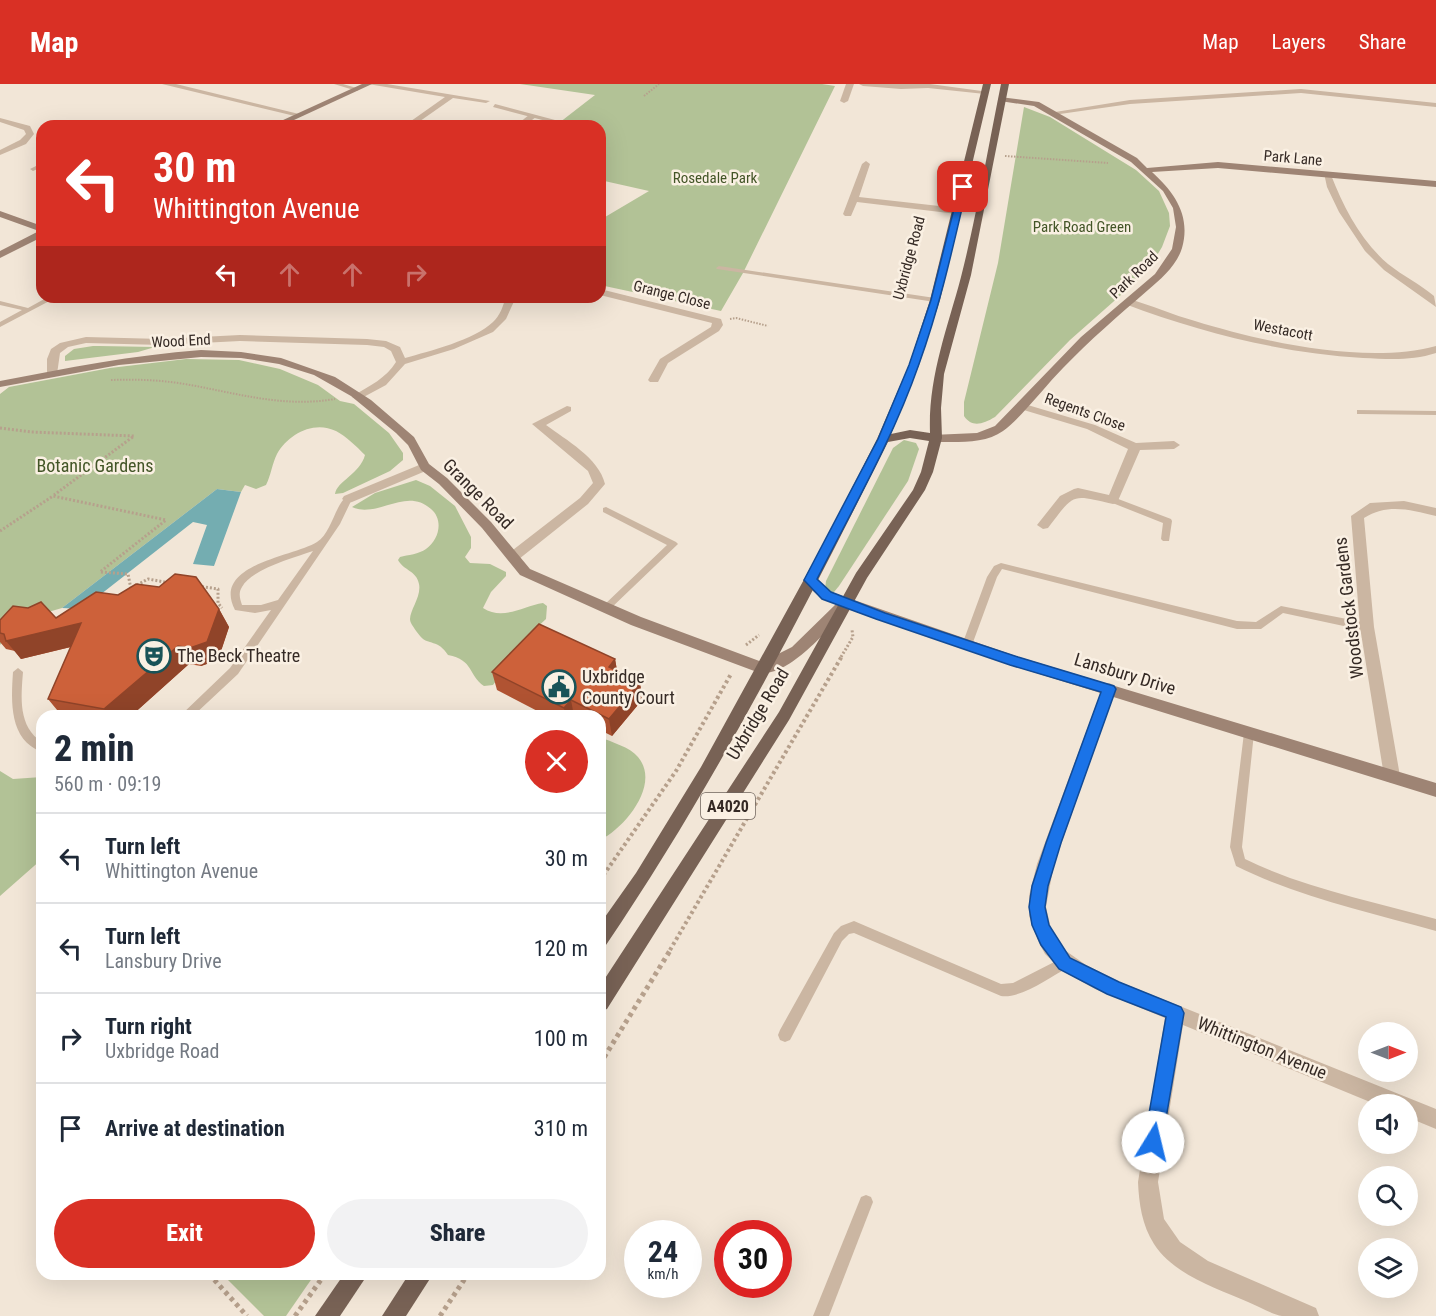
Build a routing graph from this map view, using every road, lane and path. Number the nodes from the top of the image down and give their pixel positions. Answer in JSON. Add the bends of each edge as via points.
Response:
{"nodes":[{"id":1,"x":166,"y":84,"type":"edge"},
{"id":2,"x":337,"y":84,"type":"edge"},
{"id":3,"x":370,"y":84,"type":"edge"},
{"id":4,"x":659,"y":84,"type":"edge"},
{"id":5,"x":850,"y":84,"type":"edge"},
{"id":6,"x":863,"y":84,"type":"edge"},
{"id":7,"x":1005,"y":84,"type":"edge"},
{"id":8,"x":986,"y":88,"type":"edge"},
{"id":9,"x":357,"y":89,"type":"junction"},
{"id":10,"x":452,"y":96,"type":"junction"},
{"id":11,"x":644,"y":96,"type":"dead end"},
{"id":12,"x":1003,"y":99,"type":"junction"},
{"id":13,"x":486,"y":100,"type":"dead end"},
{"id":14,"x":844,"y":101,"type":"dead end"},
{"id":15,"x":1436,"y":105,"type":"edge"},
{"id":16,"x":495,"y":106,"type":"dead end"},
{"id":17,"x":1053,"y":113,"type":"junction"},
{"id":18,"x":298,"y":115,"type":"junction"},
{"id":19,"x":532,"y":117,"type":"junction"},
{"id":20,"x":0,"y":120,"type":"edge"},
{"id":21,"x":287,"y":120,"type":"edge"},
{"id":22,"x":417,"y":120,"type":"edge"},
{"id":23,"x":528,"y":120,"type":"edge"},
{"id":24,"x":544,"y":120,"type":"edge"},
{"id":25,"x":0,"y":153,"type":"edge"},
{"id":26,"x":1005,"y":156,"type":"dead end"},
{"id":27,"x":1107,"y":163,"type":"dead end"},
{"id":28,"x":866,"y":164,"type":"dead end"},
{"id":29,"x":36,"y":168,"type":"edge"},
{"id":30,"x":33,"y":169,"type":"dead end"},
{"id":31,"x":1148,"y":170,"type":"junction"},
{"id":32,"x":1327,"y":175,"type":"junction"},
{"id":33,"x":1436,"y":184,"type":"edge"},
{"id":34,"x":854,"y":199,"type":"junction"},
{"id":35,"x":957,"y":211,"type":"junction"},
{"id":36,"x":0,"y":214,"type":"edge"},
{"id":37,"x":849,"y":214,"type":"dead end"},
{"id":38,"x":36,"y":229,"type":"edge"},
{"id":39,"x":36,"y":234,"type":"edge"},
{"id":40,"x":0,"y":255,"type":"edge"},
{"id":41,"x":719,"y":268,"type":"dead end"},
{"id":42,"x":606,"y":293,"type":"edge"},
{"id":43,"x":935,"y":300,"type":"junction"},
{"id":44,"x":1129,"y":302,"type":"junction"},
{"id":45,"x":0,"y":303,"type":"edge"},
{"id":46,"x":42,"y":303,"type":"edge"},
{"id":47,"x":508,"y":303,"type":"edge"},
{"id":48,"x":1436,"y":304,"type":"edge"},
{"id":49,"x":29,"y":310,"type":"junction"},
{"id":50,"x":717,"y":321,"type":"junction"},
{"id":51,"x":0,"y":325,"type":"edge"},
{"id":52,"x":768,"y":326,"type":"dead end"},
{"id":53,"x":1436,"y":349,"type":"edge"},
{"id":54,"x":401,"y":362,"type":"junction"},
{"id":55,"x":52,"y":374,"type":"junction"},
{"id":56,"x":106,"y":380,"type":"dead end"},
{"id":57,"x":654,"y":380,"type":"dead end"},
{"id":58,"x":0,"y":384,"type":"edge"},
{"id":59,"x":355,"y":395,"type":"junction"},
{"id":60,"x":1021,"y":406,"type":"junction"},
{"id":61,"x":567,"y":409,"type":"dead end"},
{"id":62,"x":1360,"y":412,"type":"dead end"},
{"id":63,"x":1436,"y":412,"type":"edge"},
{"id":64,"x":0,"y":428,"type":"edge"},
{"id":65,"x":936,"y":438,"type":"junction"},
{"id":66,"x":883,"y":439,"type":"junction"},
{"id":67,"x":1174,"y":446,"type":"dead end"},
{"id":68,"x":1134,"y":447,"type":"junction"},
{"id":69,"x":424,"y":466,"type":"junction"},
{"id":70,"x":53,"y":496,"type":"junction"},
{"id":71,"x":348,"y":499,"type":"joint"},
{"id":72,"x":1113,"y":500,"type":"junction"},
{"id":73,"x":606,"y":510,"type":"dead end"},
{"id":74,"x":1436,"y":512,"type":"edge"},
{"id":75,"x":1043,"y":525,"type":"dead end"},
{"id":76,"x":0,"y":531,"type":"edge"},
{"id":77,"x":1166,"y":539,"type":"dead end"},
{"id":78,"x":322,"y":544,"type":"junction"},
{"id":79,"x":514,"y":556,"type":"junction"},
{"id":80,"x":810,"y":580,"type":"junction"},
{"id":81,"x":177,"y":584,"type":"edge"},
{"id":82,"x":197,"y":586,"type":"edge"},
{"id":83,"x":283,"y":602,"type":"junction"},
{"id":84,"x":845,"y":603,"type":"junction"},
{"id":85,"x":606,"y":608,"type":"junction"},
{"id":86,"x":228,"y":614,"type":"dead end"},
{"id":87,"x":1367,"y":627,"type":"junction"},
{"id":88,"x":763,"y":628,"type":"dead end"},
{"id":89,"x":853,"y":637,"type":"dead end"},
{"id":90,"x":967,"y":645,"type":"junction"},
{"id":91,"x":740,"y":652,"type":"dead end"},
{"id":92,"x":731,"y":668,"type":"dead end"},
{"id":93,"x":762,"y":668,"type":"junction"},
{"id":94,"x":18,"y":672,"type":"dead end"},
{"id":95,"x":1109,"y":689,"type":"junction"},
{"id":96,"x":192,"y":710,"type":"edge"},
{"id":97,"x":1249,"y":733,"type":"junction"},
{"id":98,"x":36,"y":745,"type":"edge"},
{"id":99,"x":1392,"y":776,"type":"junction"},
{"id":100,"x":1436,"y":790,"type":"edge"},
{"id":101,"x":606,"y":871,"type":"edge"},
{"id":102,"x":1436,"y":925,"type":"edge"},
{"id":103,"x":606,"y":930,"type":"edge"},
{"id":104,"x":1064,"y":963,"type":"junction"},
{"id":105,"x":606,"y":994,"type":"edge"},
{"id":106,"x":1175,"y":1013,"type":"junction"},
{"id":107,"x":785,"y":1035,"type":"dead end"},
{"id":108,"x":606,"y":1054,"type":"edge"},
{"id":109,"x":1375,"y":1094,"type":"edge"},
{"id":110,"x":1418,"y":1112,"type":"edge"},
{"id":111,"x":1436,"y":1119,"type":"edge"},
{"id":112,"x":867,"y":1202,"type":"dead end"},
{"id":113,"x":215,"y":1280,"type":"edge"},
{"id":114,"x":321,"y":1280,"type":"edge"},
{"id":115,"x":353,"y":1280,"type":"edge"},
{"id":116,"x":418,"y":1280,"type":"edge"},
{"id":117,"x":464,"y":1280,"type":"edge"},
{"id":118,"x":328,"y":1315,"type":"edge"},
{"id":119,"x":248,"y":1316,"type":"edge"},
{"id":120,"x":295,"y":1316,"type":"edge"},
{"id":121,"x":393,"y":1316,"type":"edge"},
{"id":122,"x":440,"y":1316,"type":"edge"},
{"id":123,"x":821,"y":1316,"type":"edge"},
{"id":124,"x":1308,"y":1316,"type":"edge"}],
"edges":[{"from":1,"to":18,"type":"street"},
{"from":2,"to":9,"type":"lane"},
{"from":3,"to":9,"type":"street"},
{"from":3,"to":10,"type":"street"},
{"from":4,"to":11,"type":"path"},
{"from":5,"to":14,"type":"street"},
{"from":6,"to":8,"type":"street"},
{"from":7,"to":12,"type":"main road","name":"Uxbridge Road","number":"A4020"},
{"from":8,"to":35,"type":"main road","name":"Uxbridge Road","number":"A4020"},
{"from":9,"to":18,"type":"street"},
{"from":10,"to":13,"type":"street"},
{"from":10,"to":22,"type":"street"},
{"from":12,"to":17,"type":"street","name":"Park Road","via":[[1032,102]]},
{"from":12,"to":65,"type":"main road","name":"Uxbridge Road","number":"A4020","via":[[966,275],[939,374]]},
{"from":15,"to":17,"type":"street","via":[[1301,91],[1130,102]]},
{"from":16,"to":19,"type":"lane"},
{"from":17,"to":31,"type":"street","name":"Park Road"},
{"from":18,"to":21,"type":"street"},
{"from":19,"to":23,"type":"street"},
{"from":19,"to":24,"type":"lane"},
{"from":20,"to":25,"type":"street","via":[[27,128],[30,134],[23,142]]},
{"from":26,"to":27,"type":"path"},
{"from":28,"to":34,"type":"street"},
{"from":29,"to":30,"type":"lane"},
{"from":31,"to":32,"type":"street","name":"Park Lane","via":[[1218,165]]},
{"from":31,"to":44,"type":"street","name":"Park Road","via":[[1173,200],[1180,217],[1180,236],[1170,262]]},
{"from":32,"to":33,"type":"street","name":"Park Lane"},
{"from":32,"to":48,"type":"street","via":[[1336,200],[1374,256]]},
{"from":34,"to":35,"type":"street"},
{"from":34,"to":37,"type":"street"},
{"from":35,"to":43,"type":"main road","name":"Uxbridge Road","number":"A4020"},
{"from":36,"to":38,"type":"street"},
{"from":39,"to":40,"type":"street"},
{"from":41,"to":43,"type":"lane"},
{"from":42,"to":50,"type":"street","name":"Grange Close"},
{"from":43,"to":66,"type":"main road","name":"Uxbridge Road","number":"A4020","via":[[914,365]]},
{"from":44,"to":53,"type":"street","name":"Westacott","via":[[1191,326],[1299,350],[1402,356]]},
{"from":44,"to":60,"type":"street","name":"Park Road","via":[[1085,339]]},
{"from":45,"to":49,"type":"lane"},
{"from":46,"to":49,"type":"lane"},
{"from":47,"to":54,"type":"street","via":[[502,318],[490,330]]},
{"from":49,"to":51,"type":"lane"},
{"from":50,"to":52,"type":"path","via":[[736,318]]},
{"from":50,"to":57,"type":"street","name":"Grange Close","via":[[715,329],[664,361]]},
{"from":54,"to":55,"type":"street","via":[[393,346],[367,342],[240,338],[86,340],[55,351]]},
{"from":54,"to":59,"type":"street","via":[[382,384]]},
{"from":55,"to":58,"type":"street","name":"Wood End"},
{"from":55,"to":59,"type":"street","name":"Wood End","via":[[156,357],[243,356],[299,367]]},
{"from":56,"to":59,"type":"path","via":[[183,383],[271,401],[317,401]]},
{"from":59,"to":69,"type":"street","name":"Grange Road","via":[[412,442]]},
{"from":60,"to":65,"type":"street","name":"Park Road","via":[[990,434]]},
{"from":60,"to":68,"type":"street","name":"Regents Close","via":[[1091,427]]},
{"from":61,"to":79,"type":"street","via":[[538,424],[592,468],[599,484],[584,501]]},
{"from":62,"to":63,"type":"lane"},
{"from":64,"to":70,"type":"path","via":[[134,436]]},
{"from":65,"to":66,"type":"main road","via":[[910,434]]},
{"from":65,"to":84,"type":"main road","name":"Uxbridge Road","number":"A4020","via":[[919,490]]},
{"from":66,"to":80,"type":"main road","name":"Uxbridge Road","number":"A4020"},
{"from":67,"to":68,"type":"street","name":"Regents Close"},
{"from":68,"to":72,"type":"street"},
{"from":69,"to":71,"type":"street"},
{"from":69,"to":79,"type":"street","name":"Grange Road"},
{"from":70,"to":76,"type":"path"},
{"from":70,"to":81,"type":"path","via":[[166,520],[100,572],[128,574],[129,590],[148,579]]},
{"from":71,"to":78,"type":"lane"},
{"from":72,"to":75,"type":"street","via":[[1084,492],[1071,495]]},
{"from":72,"to":77,"type":"lane","via":[[1168,521]]},
{"from":73,"to":85,"type":"lane","via":[[673,544]]},
{"from":74,"to":87,"type":"street","name":"Woodstock Gardens","via":[[1404,505],[1374,506],[1357,516]]},
{"from":78,"to":83,"type":"lane"},
{"from":78,"to":83,"type":"lane","via":[[245,576],[236,587],[234,600],[238,608],[268,608]]},
{"from":79,"to":85,"type":"street","name":"Grange Road","via":[[525,572]]},
{"from":80,"to":84,"type":"street","name":"Lansbury Drive","via":[[819,591]]},
{"from":80,"to":93,"type":"main road","name":"Uxbridge Road","number":"A4020"},
{"from":82,"to":86,"type":"path","via":[[218,589],[218,603]]},
{"from":83,"to":96,"type":"lane","via":[[234,671]]},
{"from":84,"to":90,"type":"street","name":"Lansbury Drive"},
{"from":84,"to":93,"type":"street","via":[[798,649]]},
{"from":84,"to":105,"type":"main road","name":"Uxbridge Road","number":"A4020","via":[[790,707]]},
{"from":85,"to":93,"type":"street","name":"Grange Road"},
{"from":87,"to":90,"type":"lane","via":[[1281,609],[1258,626],[1237,625],[1001,566],[992,577]]},
{"from":87,"to":99,"type":"street","name":"Woodstock Gardens"},
{"from":88,"to":91,"type":"path"},
{"from":89,"to":108,"type":"path","via":[[709,887]]},
{"from":90,"to":95,"type":"street","name":"Lansbury Drive"},
{"from":92,"to":101,"type":"path","via":[[730,678],[676,771]]},
{"from":93,"to":103,"type":"main road","name":"Uxbridge Road","number":"A4020","via":[[708,772]]},
{"from":94,"to":98,"type":"lane","via":[[19,723]]},
{"from":95,"to":97,"type":"street","name":"Lansbury Drive"},
{"from":95,"to":104,"type":"street","name":"Whittington Avenue","via":[[1040,886],[1037,907],[1041,925]]},
{"from":97,"to":99,"type":"street","name":"Lansbury Drive"},
{"from":97,"to":102,"type":"lane","via":[[1236,847],[1240,862],[1316,891]]},
{"from":99,"to":100,"type":"street","name":"Lansbury Drive"},
{"from":104,"to":106,"type":"street","name":"Whittington Avenue"},
{"from":104,"to":107,"type":"lane","via":[[1016,989],[1001,990],[854,927],[838,937]]},
{"from":106,"to":109,"type":"street","name":"Whittington Avenue"},
{"from":106,"to":124,"type":"street","via":[[1148,1182],[1152,1218],[1169,1247],[1195,1268]]},
{"from":110,"to":111,"type":"street"},
{"from":112,"to":123,"type":"lane"},
{"from":113,"to":119,"type":"path"},
{"from":114,"to":120,"type":"path"},
{"from":115,"to":118,"type":"main road"},
{"from":116,"to":121,"type":"main road"},
{"from":117,"to":122,"type":"path"}]}
